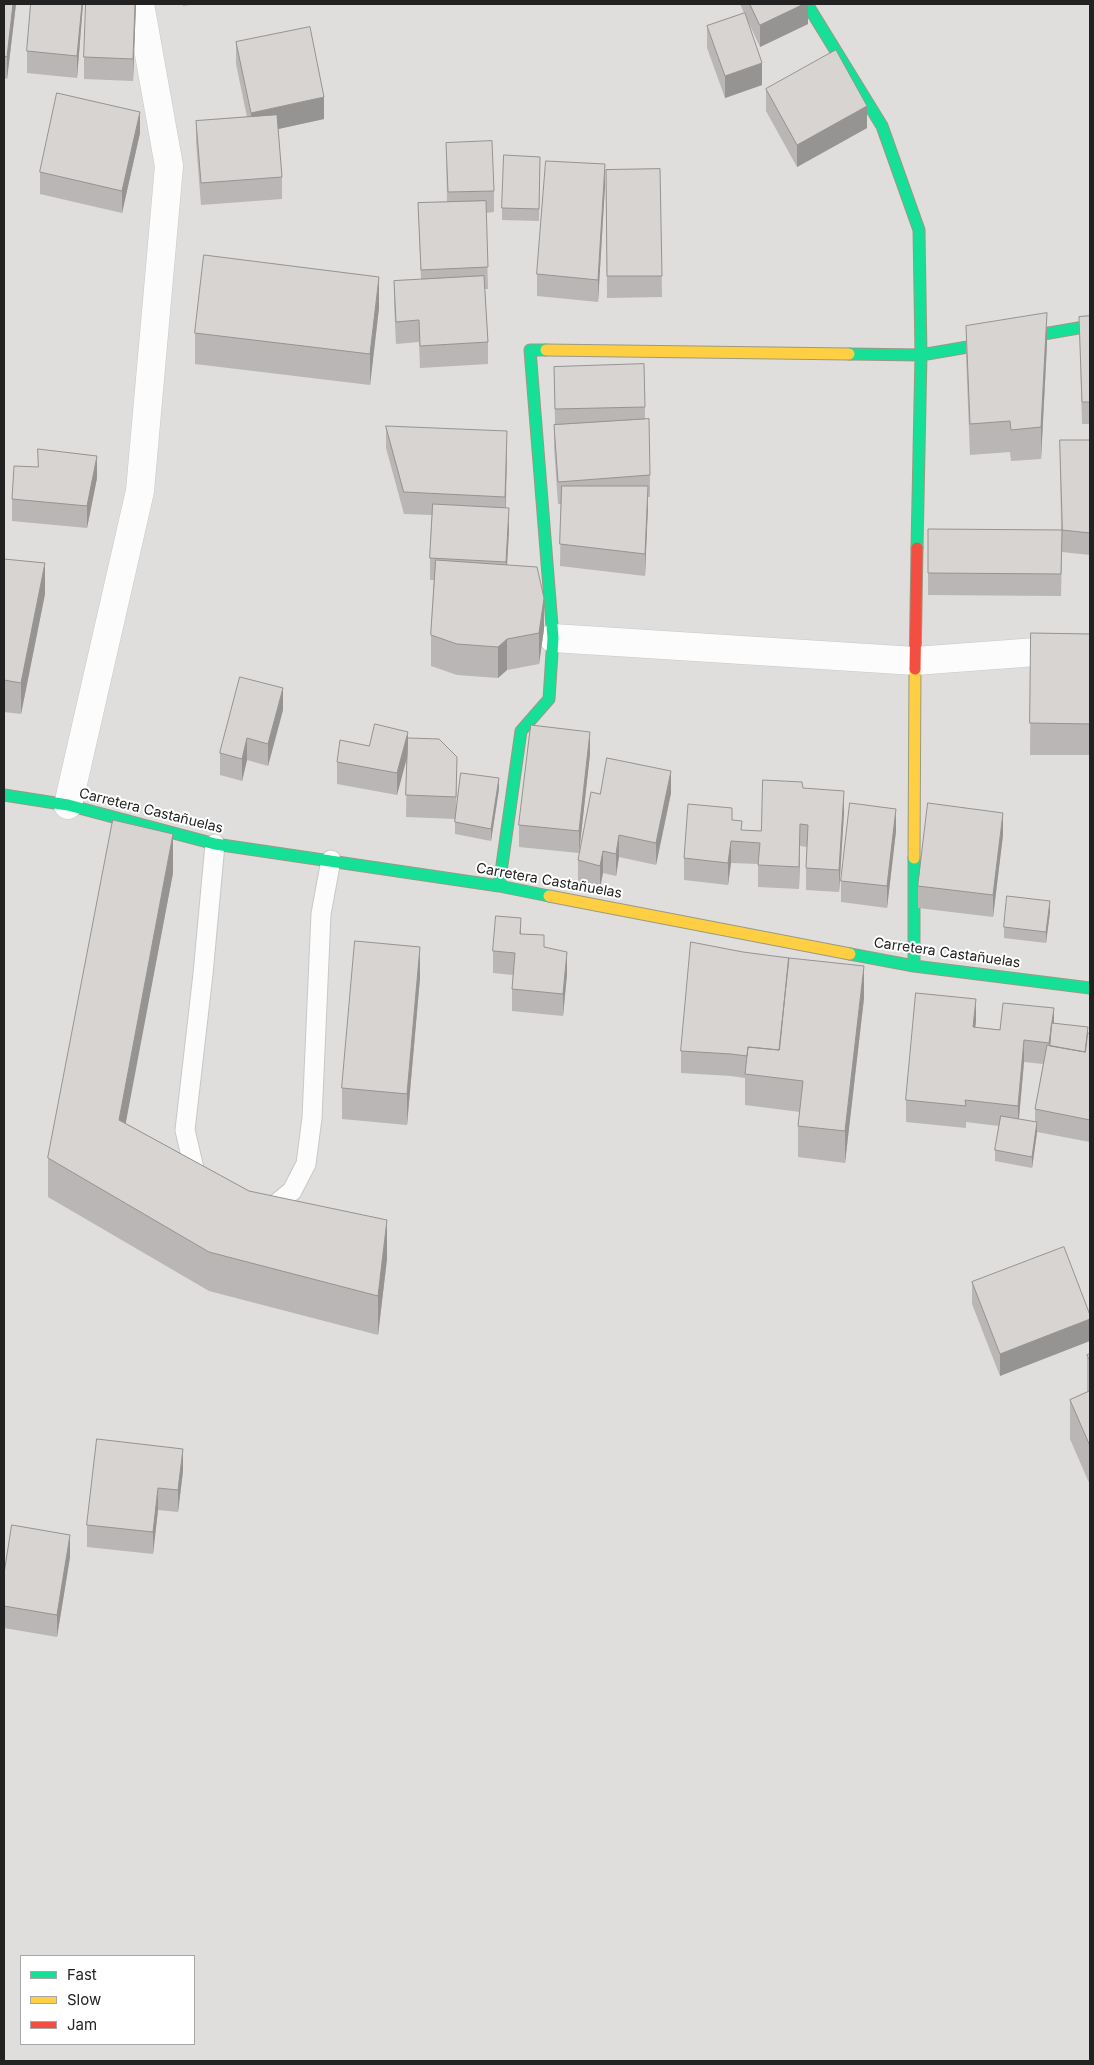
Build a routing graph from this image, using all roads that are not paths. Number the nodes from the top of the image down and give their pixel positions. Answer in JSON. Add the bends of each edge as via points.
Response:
{"nodes":[{"id":1,"x":140,"y":4,"type":"edge"},
{"id":2,"x":807,"y":4,"type":"edge"},
{"id":3,"x":1090,"y":326,"type":"edge"},
{"id":4,"x":921,"y":355,"type":"junction"},
{"id":5,"x":553,"y":638,"type":"junction"},
{"id":6,"x":1090,"y":648,"type":"edge"},
{"id":7,"x":915,"y":660,"type":"junction"},
{"id":8,"x":4,"y":795,"type":"edge"},
{"id":9,"x":68,"y":805,"type":"junction"},
{"id":10,"x":214,"y":844,"type":"junction"},
{"id":11,"x":331,"y":860,"type":"junction"},
{"id":12,"x":499,"y":886,"type":"junction"},
{"id":13,"x":914,"y":966,"type":"junction"},
{"id":14,"x":1090,"y":988,"type":"edge"},
{"id":15,"x":210,"y":1194,"type":"edge"},
{"id":16,"x":243,"y":1210,"type":"edge"}],
"edges":[{"from":1,"to":9,"type":"street","via":[[169,166],[140,491]]},
{"from":2,"to":4,"type":"street","via":[[882,126],[919,230]]},
{"from":3,"to":4,"type":"street"},
{"from":4,"to":5,"type":"street","via":[[530,350]]},
{"from":4,"to":7,"type":"street"},
{"from":5,"to":7,"type":"street"},
{"from":5,"to":12,"type":"street","via":[[549,699],[521,731]]},
{"from":6,"to":7,"type":"street"},
{"from":7,"to":13,"type":"street"},
{"from":8,"to":9,"type":"street","name":"Carretera Castañuelas"},
{"from":9,"to":10,"type":"street","name":"Carretera Castañuelas"},
{"from":10,"to":11,"type":"street","name":"Carretera Castañuelas"},
{"from":10,"to":15,"type":"lane","via":[[185,1130],[195,1173]]},
{"from":11,"to":12,"type":"street","name":"Carretera Castañuelas"},
{"from":11,"to":16,"type":"lane","via":[[322,914],[312,1118],[306,1164],[292,1191],[276,1204]]},
{"from":12,"to":13,"type":"street","name":"Carretera Castañuelas"},
{"from":13,"to":14,"type":"street","name":"Carretera Castañuelas"}]}
